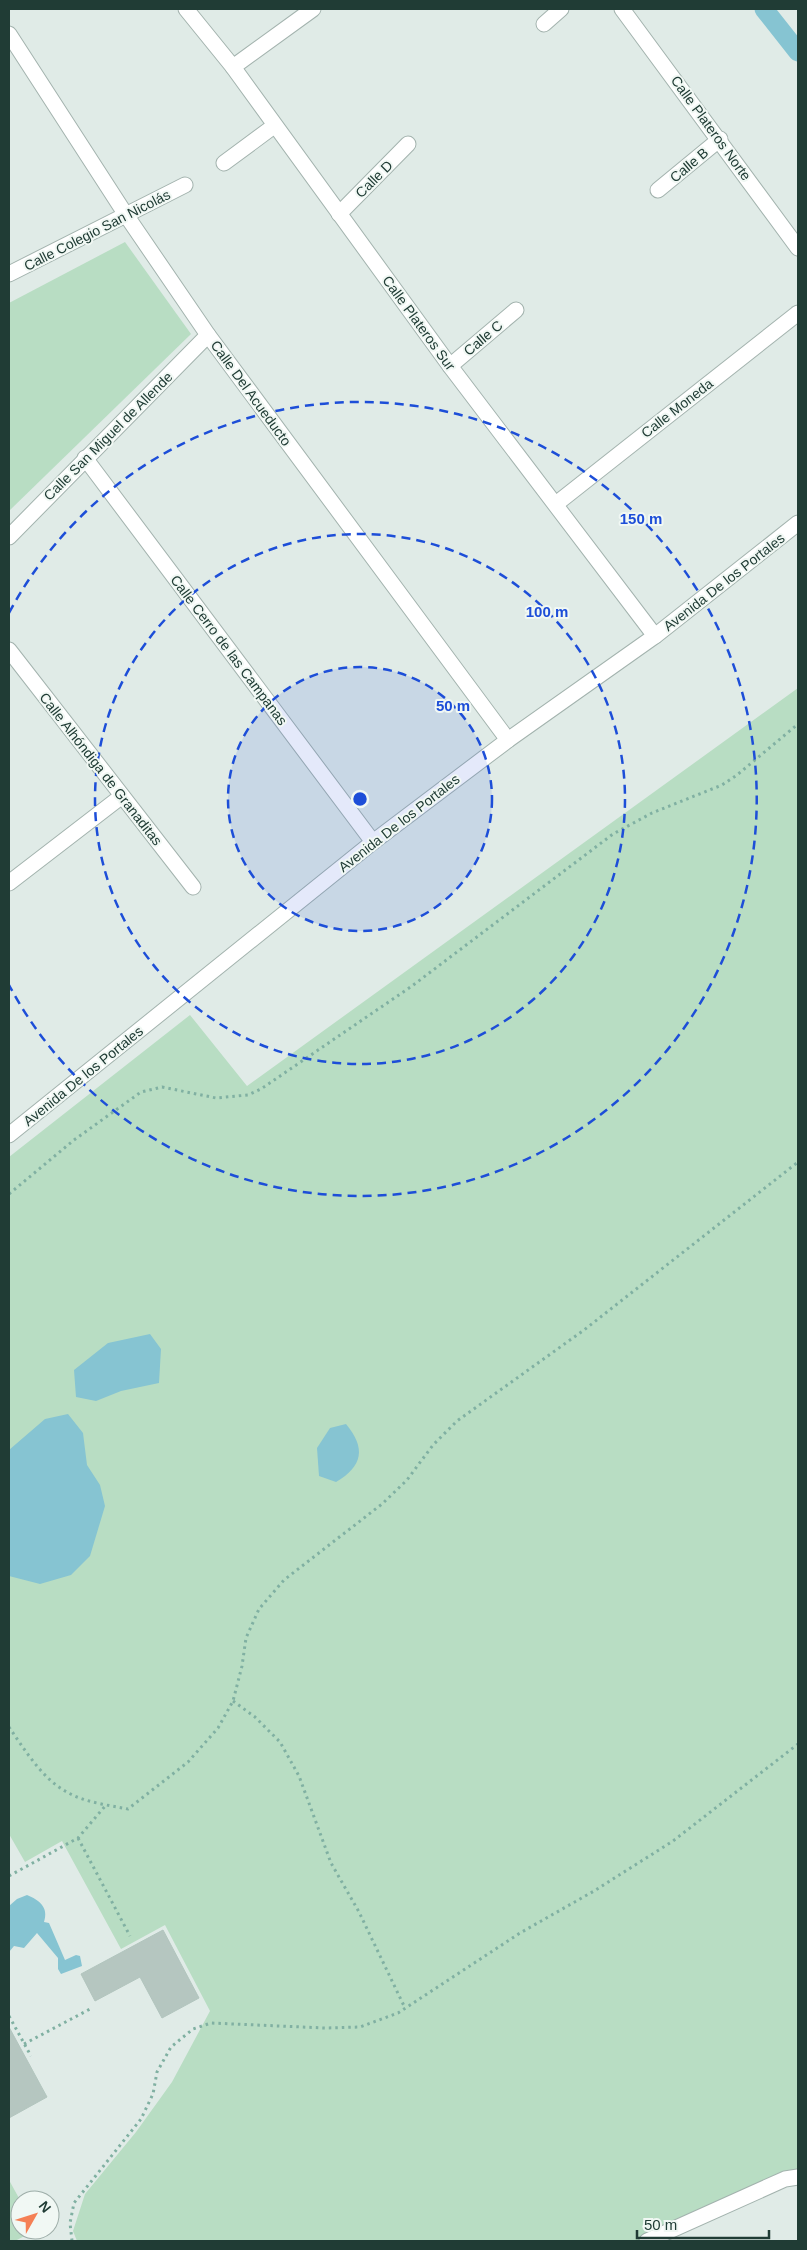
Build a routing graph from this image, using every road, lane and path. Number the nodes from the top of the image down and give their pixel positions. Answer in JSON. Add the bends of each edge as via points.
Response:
{"nodes":[{"id":1,"x":186,"y":9,"type":"edge"},
{"id":2,"x":314,"y":9,"type":"edge"},
{"id":3,"x":561,"y":9,"type":"edge"},
{"id":4,"x":622,"y":9,"type":"edge"},
{"id":5,"x":544,"y":24,"type":"dead end"},
{"id":6,"x":9,"y":34,"type":"edge"},
{"id":7,"x":234,"y":67,"type":"junction"},
{"id":8,"x":274,"y":126,"type":"junction"},
{"id":9,"x":720,"y":139,"type":"junction"},
{"id":10,"x":408,"y":144,"type":"dead end"},
{"id":11,"x":224,"y":163,"type":"dead end"},
{"id":12,"x":185,"y":185,"type":"dead end"},
{"id":13,"x":658,"y":190,"type":"dead end"},
{"id":14,"x":339,"y":214,"type":"junction"},
{"id":15,"x":126,"y":215,"type":"junction"},
{"id":16,"x":798,"y":248,"type":"edge"},
{"id":17,"x":9,"y":274,"type":"edge"},
{"id":18,"x":516,"y":310,"type":"dead end"},
{"id":19,"x":798,"y":313,"type":"edge"},
{"id":20,"x":208,"y":336,"type":"junction"},
{"id":21,"x":450,"y":366,"type":"junction"},
{"id":22,"x":86,"y":458,"type":"junction"},
{"id":23,"x":556,"y":504,"type":"junction"},
{"id":24,"x":798,"y":523,"type":"edge"},
{"id":25,"x":9,"y":537,"type":"edge"},
{"id":26,"x":655,"y":636,"type":"junction"},
{"id":27,"x":9,"y":650,"type":"edge"},
{"id":28,"x":798,"y":724,"type":"edge"},
{"id":29,"x":508,"y":740,"type":"junction"},
{"id":30,"x":122,"y":796,"type":"junction"},
{"id":31,"x":373,"y":842,"type":"junction"},
{"id":32,"x":9,"y":883,"type":"edge"},
{"id":33,"x":193,"y":888,"type":"dead end"},
{"id":34,"x":9,"y":1134,"type":"edge"},
{"id":35,"x":798,"y":1162,"type":"edge"},
{"id":36,"x":9,"y":1194,"type":"edge"},
{"id":37,"x":233,"y":1701,"type":"junction"},
{"id":38,"x":9,"y":1728,"type":"edge"},
{"id":39,"x":798,"y":1744,"type":"edge"},
{"id":40,"x":106,"y":1805,"type":"junction"},
{"id":41,"x":78,"y":1838,"type":"junction"},
{"id":42,"x":9,"y":1876,"type":"edge"},
{"id":43,"x":130,"y":1936,"type":"dead end"},
{"id":44,"x":92,"y":2008,"type":"dead end"},
{"id":45,"x":405,"y":2008,"type":"junction"},
{"id":46,"x":9,"y":2016,"type":"edge"},
{"id":47,"x":24,"y":2044,"type":"junction"},
{"id":48,"x":31,"y":2056,"type":"dead end"},
{"id":49,"x":798,"y":2177,"type":"edge"},
{"id":50,"x":72,"y":2241,"type":"edge"},
{"id":51,"x":648,"y":2241,"type":"edge"}],
"edges":[{"from":1,"to":7,"type":"street","name":"Calle Plateros Sur"},
{"from":2,"to":7,"type":"street"},
{"from":3,"to":5,"type":"street"},
{"from":4,"to":9,"type":"street","name":"Calle Plateros Norte"},
{"from":6,"to":15,"type":"street","name":"Calle Del Acueducto"},
{"from":7,"to":8,"type":"street","name":"Calle Plateros Sur"},
{"from":8,"to":11,"type":"street"},
{"from":8,"to":14,"type":"street","name":"Calle Plateros Sur"},
{"from":9,"to":13,"type":"street","name":"Calle B"},
{"from":9,"to":16,"type":"street","name":"Calle Plateros Norte"},
{"from":10,"to":14,"type":"street","name":"Calle D"},
{"from":12,"to":15,"type":"street","name":"Calle Colegio San Nicolás"},
{"from":14,"to":21,"type":"street","name":"Calle Plateros Sur"},
{"from":15,"to":17,"type":"street","name":"Calle Colegio San Nicolás"},
{"from":15,"to":20,"type":"street","name":"Calle Del Acueducto"},
{"from":18,"to":21,"type":"street","name":"Calle C"},
{"from":19,"to":23,"type":"street","name":"Calle Moneda"},
{"from":20,"to":22,"type":"street","name":"Calle San Miguel de Allende"},
{"from":20,"to":29,"type":"street","name":"Calle Del Acueducto"},
{"from":21,"to":23,"type":"street","name":"Calle Plateros Sur"},
{"from":22,"to":25,"type":"street","name":"Calle San Miguel de Allende"},
{"from":22,"to":31,"type":"street","name":"Calle Cerro de las Campanas"},
{"from":23,"to":26,"type":"street","name":"Calle Plateros Sur"},
{"from":24,"to":26,"type":"street","name":"Avenida De los Portales"},
{"from":26,"to":29,"type":"street","name":"Avenida De los Portales"},
{"from":27,"to":30,"type":"street","name":"Calle Alhóndiga de Granaditas"},
{"from":28,"to":36,"type":"path","via":[[722,785],[652,813],[613,834],[412,986],[261,1089],[248,1095],[216,1098],[162,1087],[141,1092],[74,1140]]},
{"from":29,"to":31,"type":"street","name":"Avenida De los Portales"},
{"from":30,"to":32,"type":"street"},
{"from":30,"to":33,"type":"street","name":"Calle Alhóndiga de Granaditas"},
{"from":31,"to":34,"type":"street","name":"Avenida De los Portales"},
{"from":35,"to":37,"type":"path","via":[[584,1330],[457,1421],[382,1504],[284,1580],[259,1608],[246,1638]]},
{"from":37,"to":40,"type":"path","via":[[218,1728],[188,1762],[128,1809]]},
{"from":37,"to":45,"type":"path","via":[[280,1742],[299,1776],[330,1863],[359,1912]]},
{"from":38,"to":40,"type":"path","via":[[46,1776],[64,1791]]},
{"from":39,"to":45,"type":"path","via":[[673,1841],[520,1933]]},
{"from":40,"to":41,"type":"path"},
{"from":41,"to":42,"type":"path"},
{"from":41,"to":43,"type":"path"},
{"from":44,"to":47,"type":"path"},
{"from":45,"to":50,"type":"path","via":[[360,2027],[211,2023],[193,2029],[171,2047],[141,2119],[74,2203],[70,2223]]},
{"from":46,"to":47,"type":"path"},
{"from":47,"to":48,"type":"path"},
{"from":49,"to":51,"type":"street","via":[[785,2179]]}]}
